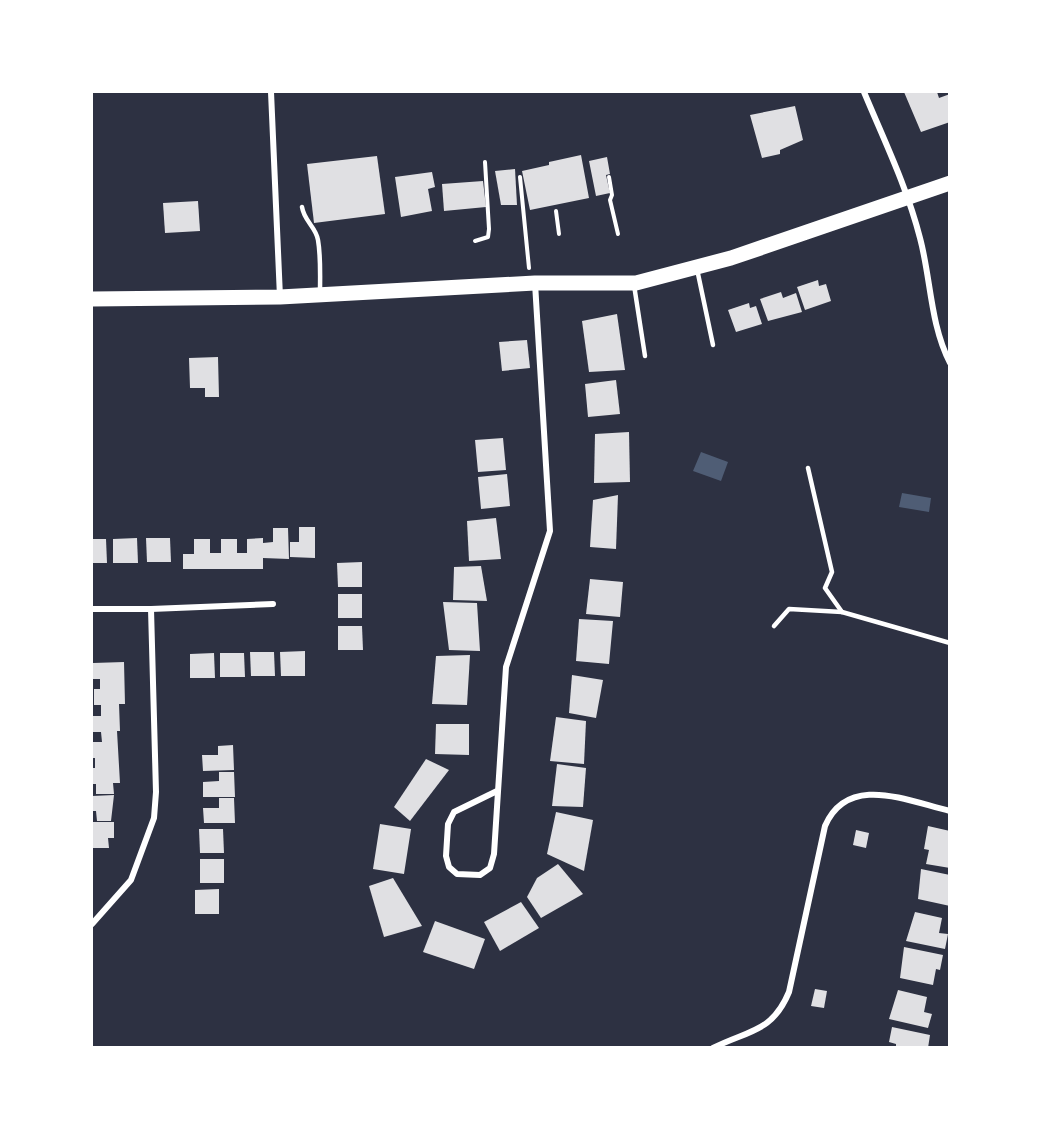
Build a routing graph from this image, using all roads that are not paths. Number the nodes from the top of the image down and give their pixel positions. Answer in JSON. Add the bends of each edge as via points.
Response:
{"nodes":[{"id":1,"x":271,"y":92,"type":"edge"},
{"id":2,"x":864,"y":92,"type":"edge"},
{"id":3,"x":950,"y":183,"type":"edge"},
{"id":4,"x":909,"y":197,"type":"junction"},
{"id":5,"x":302,"y":207,"type":"dead end"},
{"id":6,"x":696,"y":267,"type":"junction"},
{"id":7,"x":535,"y":283,"type":"junction"},
{"id":8,"x":633,"y":283,"type":"junction"},
{"id":9,"x":320,"y":295,"type":"junction"},
{"id":10,"x":280,"y":297,"type":"junction"},
{"id":11,"x":92,"y":299,"type":"edge"},
{"id":12,"x":713,"y":345,"type":"dead end"},
{"id":13,"x":645,"y":356,"type":"dead end"},
{"id":14,"x":950,"y":363,"type":"edge"},
{"id":15,"x":808,"y":468,"type":"dead end"},
{"id":16,"x":273,"y":604,"type":"dead end"},
{"id":17,"x":92,"y":609,"type":"edge"},
{"id":18,"x":152,"y":609,"type":"junction"},
{"id":19,"x":842,"y":612,"type":"junction"},
{"id":20,"x":774,"y":626,"type":"dead end"},
{"id":21,"x":950,"y":643,"type":"edge"},
{"id":22,"x":497,"y":791,"type":"junction"},
{"id":23,"x":950,"y":811,"type":"edge"},
{"id":24,"x":92,"y":924,"type":"edge"},
{"id":25,"x":713,"y":1047,"type":"edge"}],
"edges":[{"from":1,"to":10,"type":"street"},
{"from":2,"to":4,"type":"street"},
{"from":3,"to":4,"type":"main road"},
{"from":4,"to":6,"type":"main road"},
{"from":4,"to":14,"type":"street","via":[[939,343]]},
{"from":5,"to":9,"type":"lane","via":[[318,241]]},
{"from":6,"to":8,"type":"main road"},
{"from":6,"to":12,"type":"lane"},
{"from":7,"to":8,"type":"main road"},
{"from":7,"to":9,"type":"main road"},
{"from":7,"to":22,"type":"street","via":[[550,531],[507,667]]},
{"from":8,"to":13,"type":"lane"},
{"from":9,"to":10,"type":"main road"},
{"from":10,"to":11,"type":"main road"},
{"from":15,"to":19,"type":"lane","via":[[832,572],[825,588]]},
{"from":16,"to":18,"type":"street"},
{"from":17,"to":18,"type":"street"},
{"from":18,"to":24,"type":"street","via":[[154,818],[131,880]]},
{"from":19,"to":20,"type":"lane","via":[[789,609]]},
{"from":19,"to":21,"type":"lane"},
{"from":22,"to":22,"type":"street","via":[[454,812],[448,824],[446,856],[449,867],[458,874],[480,875],[490,868]]},
{"from":23,"to":25,"type":"street","via":[[876,794],[845,800],[831,812],[782,1008],[773,1021],[760,1029]]}]}
